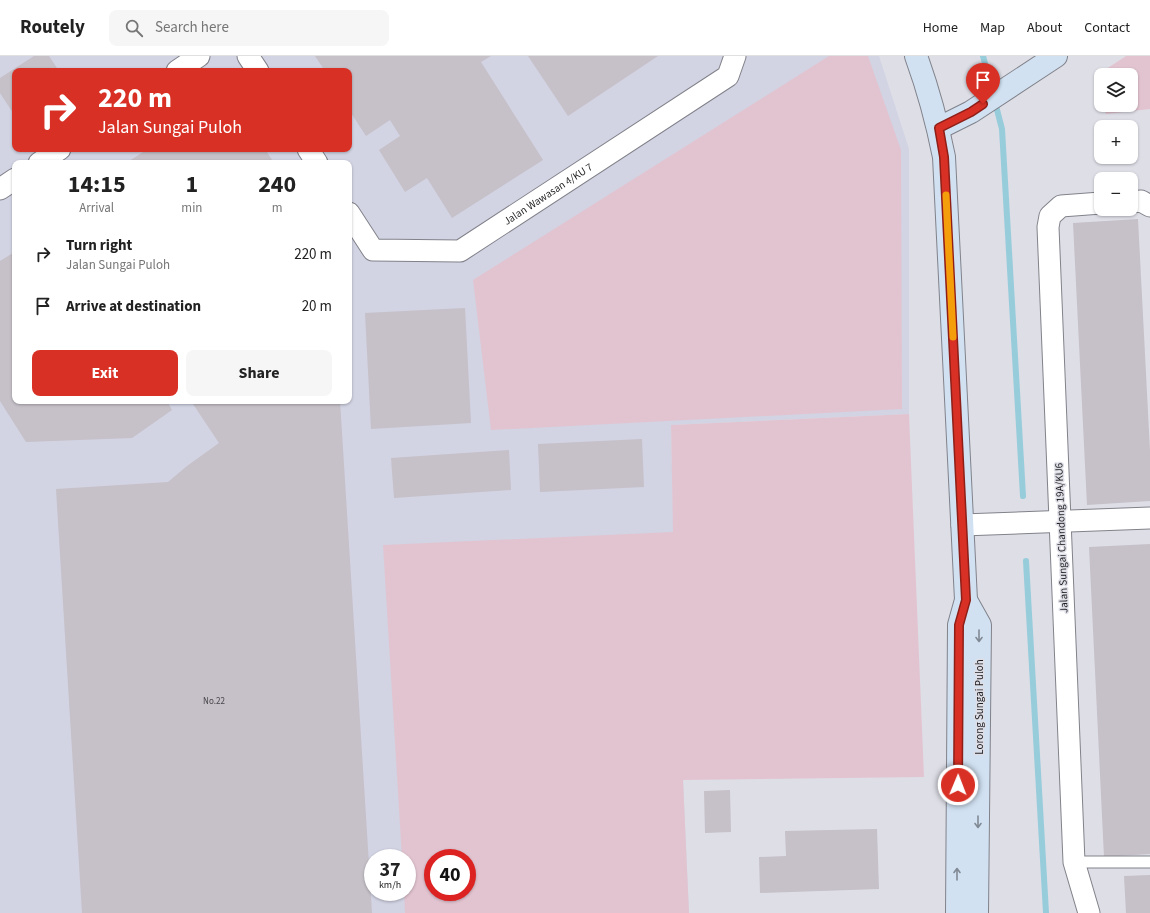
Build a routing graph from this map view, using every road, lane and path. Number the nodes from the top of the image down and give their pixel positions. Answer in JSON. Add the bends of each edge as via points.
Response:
{"nodes":[{"id":1,"x":199,"y":56,"type":"edge"},
{"id":2,"x":248,"y":56,"type":"edge"},
{"id":3,"x":736,"y":56,"type":"edge"},
{"id":4,"x":916,"y":56,"type":"edge"},
{"id":5,"x":1056,"y":56,"type":"edge"},
{"id":6,"x":181,"y":68,"type":"edge"},
{"id":7,"x":256,"y":68,"type":"edge"},
{"id":8,"x":939,"y":128,"type":"junction"},
{"id":9,"x":56,"y":152,"type":"edge"},
{"id":10,"x":44,"y":160,"type":"edge"},
{"id":11,"x":12,"y":181,"type":"edge"},
{"id":12,"x":0,"y":189,"type":"edge"},
{"id":13,"x":1138,"y":201,"type":"edge"},
{"id":14,"x":1094,"y":204,"type":"edge"},
{"id":15,"x":1150,"y":206,"type":"edge"},
{"id":16,"x":352,"y":218,"type":"edge"},
{"id":17,"x":1150,"y":518,"type":"edge"},
{"id":18,"x":1061,"y":521,"type":"junction"},
{"id":19,"x":962,"y":526,"type":"junction"},
{"id":20,"x":966,"y":600,"type":"junction"},
{"id":21,"x":1074,"y":862,"type":"junction"},
{"id":22,"x":1150,"y":862,"type":"edge"},
{"id":23,"x":957,"y":913,"type":"edge"},
{"id":24,"x":977,"y":913,"type":"edge"},
{"id":25,"x":1089,"y":913,"type":"edge"}],
"edges":[{"from":1,"to":6,"type":"street"},
{"from":2,"to":7,"type":"street"},
{"from":3,"to":16,"type":"street","name":"Jalan Wawasan 4/KU 7","via":[[728,76],[460,251],[373,250]]},
{"from":4,"to":8,"type":"street","name":"Lorong Sungai Puloh"},
{"from":5,"to":8,"type":"street","via":[[971,112]]},
{"from":8,"to":19,"type":"street","name":"Lorong Sungai Puloh","via":[[944,157]]},
{"from":9,"to":10,"type":"street"},
{"from":11,"to":12,"type":"street"},
{"from":13,"to":15,"type":"street"},
{"from":14,"to":18,"type":"street","name":"Jalan Sungai Chandong 19A/KU6","via":[[1061,206],[1050,216],[1048,227]]},
{"from":17,"to":18,"type":"street"},
{"from":18,"to":19,"type":"street"},
{"from":18,"to":21,"type":"street","name":"Jalan Sungai Chandong 19A/KU6"},
{"from":19,"to":20,"type":"street","name":"Lorong Sungai Puloh"},
{"from":23,"to":20,"type":"street","name":"Lorong Sungai Puloh","one_way":true,"via":[[959,625]]},
{"from":20,"to":24,"type":"street","name":"Lorong Sungai Puloh","one_way":true,"via":[[980,625]]},
{"from":21,"to":22,"type":"lane"},
{"from":21,"to":25,"type":"street","name":"Jalan Sungai Chandong 19A/KU6"}]}
